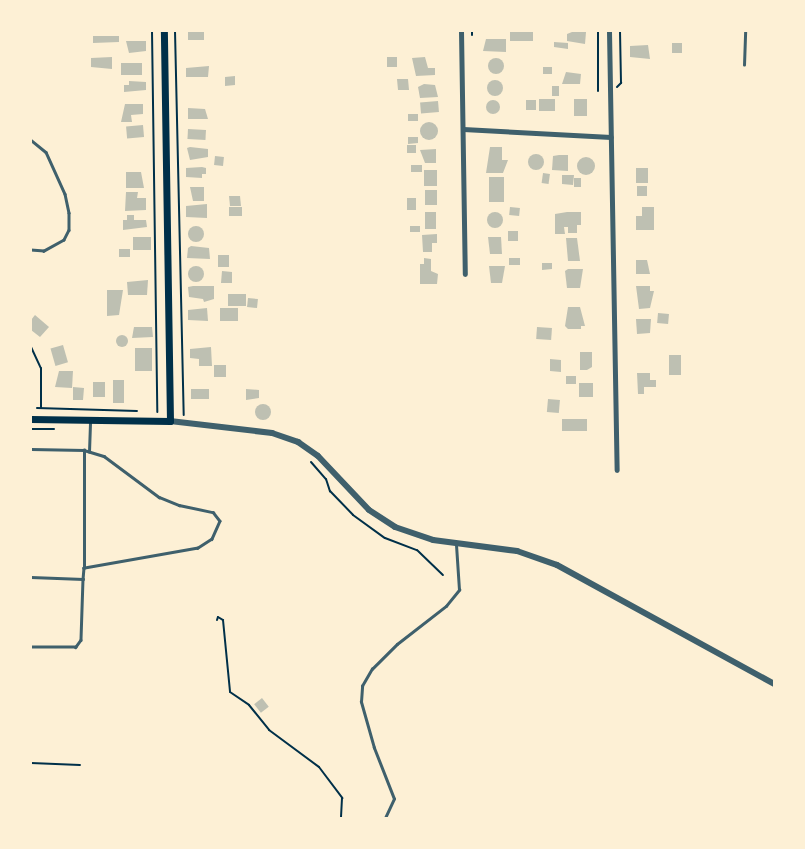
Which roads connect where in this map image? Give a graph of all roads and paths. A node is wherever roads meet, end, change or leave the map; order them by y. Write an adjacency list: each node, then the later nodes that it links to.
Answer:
1 (152, 31): 20 (path)
2 (164, 31): 29 (main road)
3 (175, 31): 23 (path)
4 (461, 31): 14 (street)
5 (472, 31): 10 (path)
6 (598, 31): 13 (path)
7 (609, 31): 15 (street)
8 (620, 31): 12 (path)
9 (745, 31): 11 (lane)
10 (472, 35)
11 (744, 65)
12 (616, 89)
13 (598, 91)
14 (463, 128): 15 (street); 18 (street)
15 (611, 137): 36 (street)
16 (31, 140): 17 (lane)
17 (31, 250)
18 (465, 274)
19 (31, 347): 24 (path)
20 (158, 408): 21 (path); 25 (path)
21 (163, 409)
22 (178, 409): 23 (path)
23 (181, 409): 26 (path)
24 (144, 412)
25 (153, 412)
26 (184, 416)
27 (31, 419): 28 (main road)
28 (90, 420): 29 (main road); 34 (lane)
29 (170, 421): 37 (street)
30 (61, 428): 31 (path)
31 (31, 429)
32 (31, 449): 33 (lane)
33 (84, 450): 34 (lane); 38 (lane)
34 (89, 452): 38 (lane)
35 (309, 460): 39 (path)
36 (616, 470)
37 (456, 543): 44 (street); 48 (lane)
38 (84, 568): 41 (lane)
39 (443, 575)
40 (31, 577): 41 (lane)
41 (83, 578): 43 (lane)
42 (217, 620): 47 (path)
43 (31, 647)
44 (774, 684)
45 (31, 763): 46 (path)
46 (80, 765)
47 (341, 818)
48 (385, 818)

